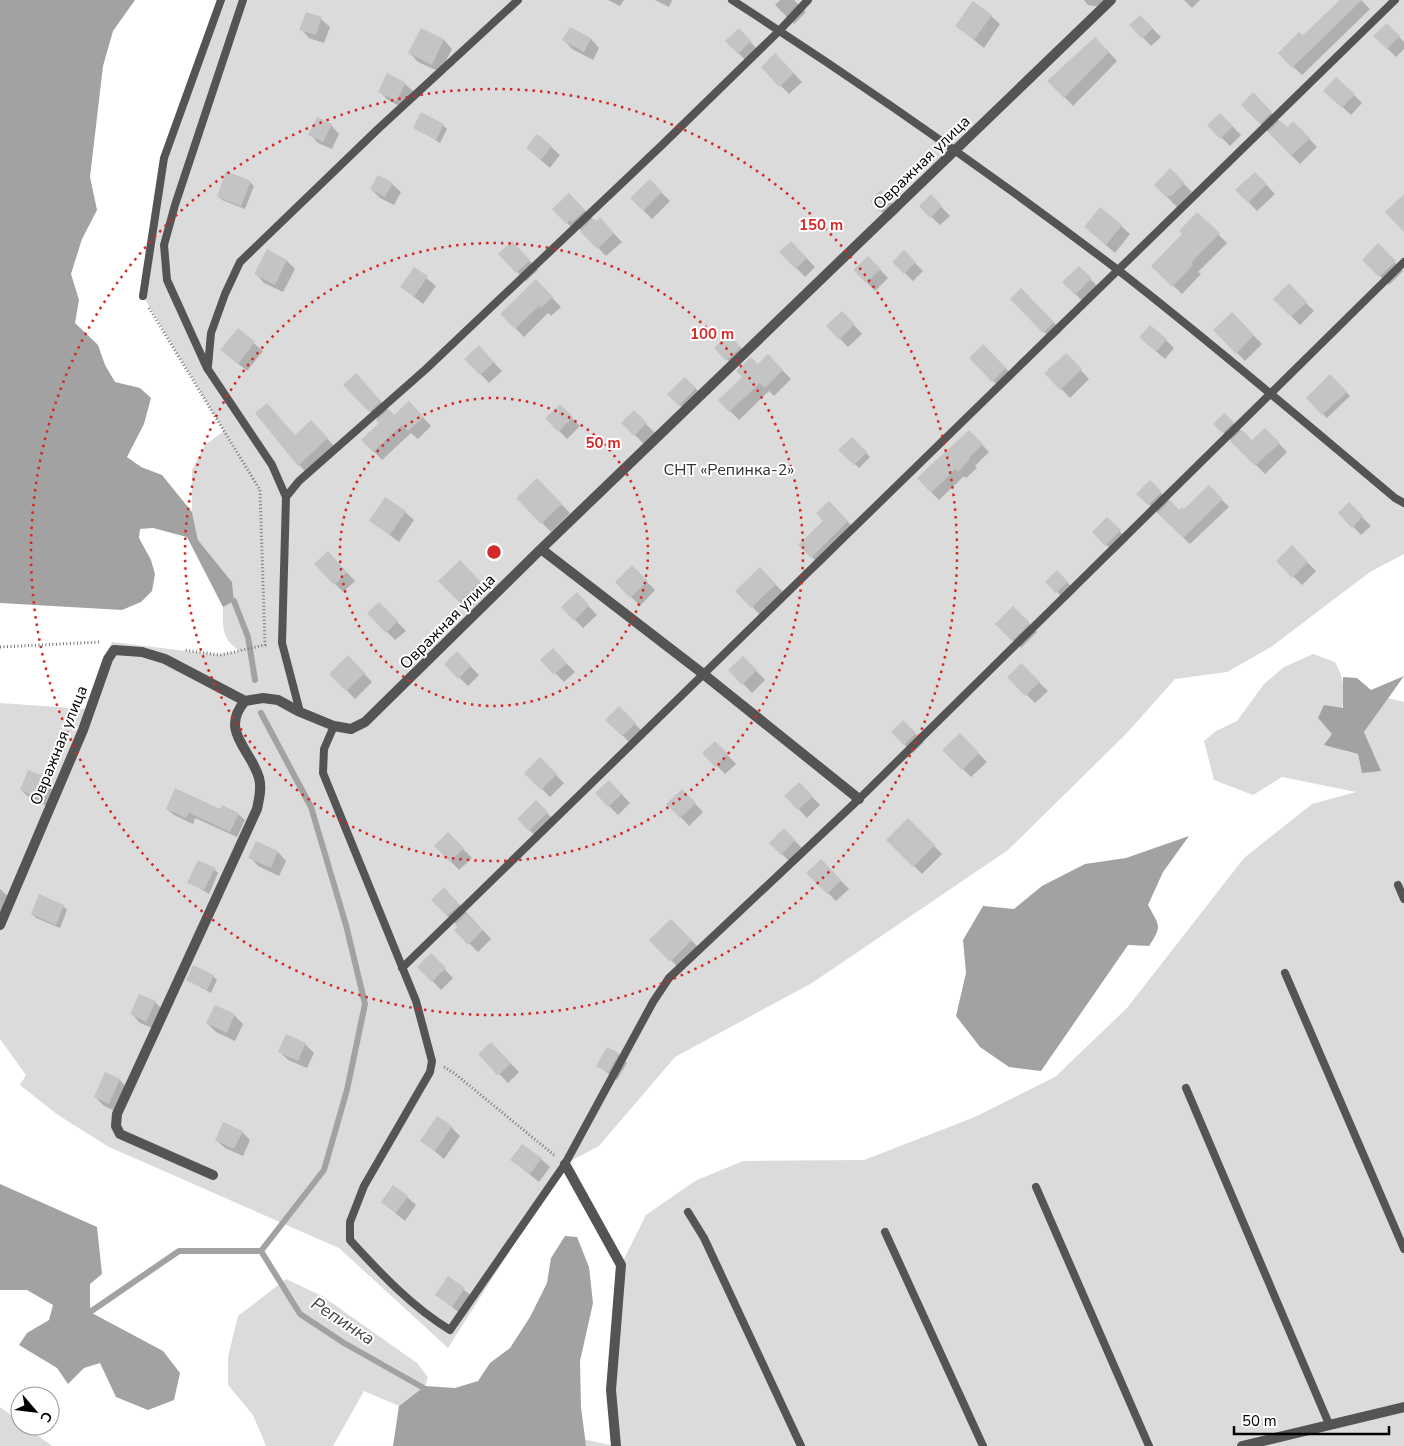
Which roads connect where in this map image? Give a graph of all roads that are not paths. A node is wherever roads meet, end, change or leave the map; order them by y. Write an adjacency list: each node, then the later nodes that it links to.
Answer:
1 (221, 0): 12 (lane)
2 (243, 0): 13 (lane)
3 (518, 0): 13 (lane)
4 (732, 0): 8 (lane)
5 (808, 0): 8 (lane)
6 (1111, 0): 9 (street, Овражная улица)
7 (1395, 0): 11 (lane)
8 (779, 30): 9 (lane); 15 (lane)
9 (955, 150): 11 (lane); 17 (street, Овражная улица)
10 (1404, 262): 14 (lane)
11 (1118, 271): 14 (lane); 18 (lane)
12 (142, 296)
13 (208, 368): 15 (lane)
14 (1269, 393): 16 (lane); 22 (lane)
15 (286, 497): 20 (lane)
16 (1404, 502)
17 (541, 549): 18 (street); 21 (street, Овражная улица)
18 (702, 673): 22 (street); 26 (lane)
19 (245, 701): 20 (street, Овражная улица); 25 (street, Овражная улица); 30 (street)
20 (300, 712): 21 (street, Овражная улица)
21 (334, 726): 26 (lane)
22 (859, 799): 29 (lane)
23 (1398, 885): 24 (lane)
24 (1404, 899)
25 (0, 925)
26 (402, 968): 29 (lane)
27 (1285, 973): 34 (lane)
28 (1186, 1088): 36 (lane)
29 (565, 1164): 37 (street)
30 (213, 1175)
31 (1036, 1187): 40 (lane)
32 (688, 1212): 38 (lane)
33 (885, 1232): 39 (lane)
34 (1404, 1249)
35 (1404, 1407): 36 (street)
36 (1329, 1424): 41 (street)
37 (616, 1446)
38 (801, 1446)
39 (983, 1446)
40 (1149, 1446)
41 (1242, 1446)

